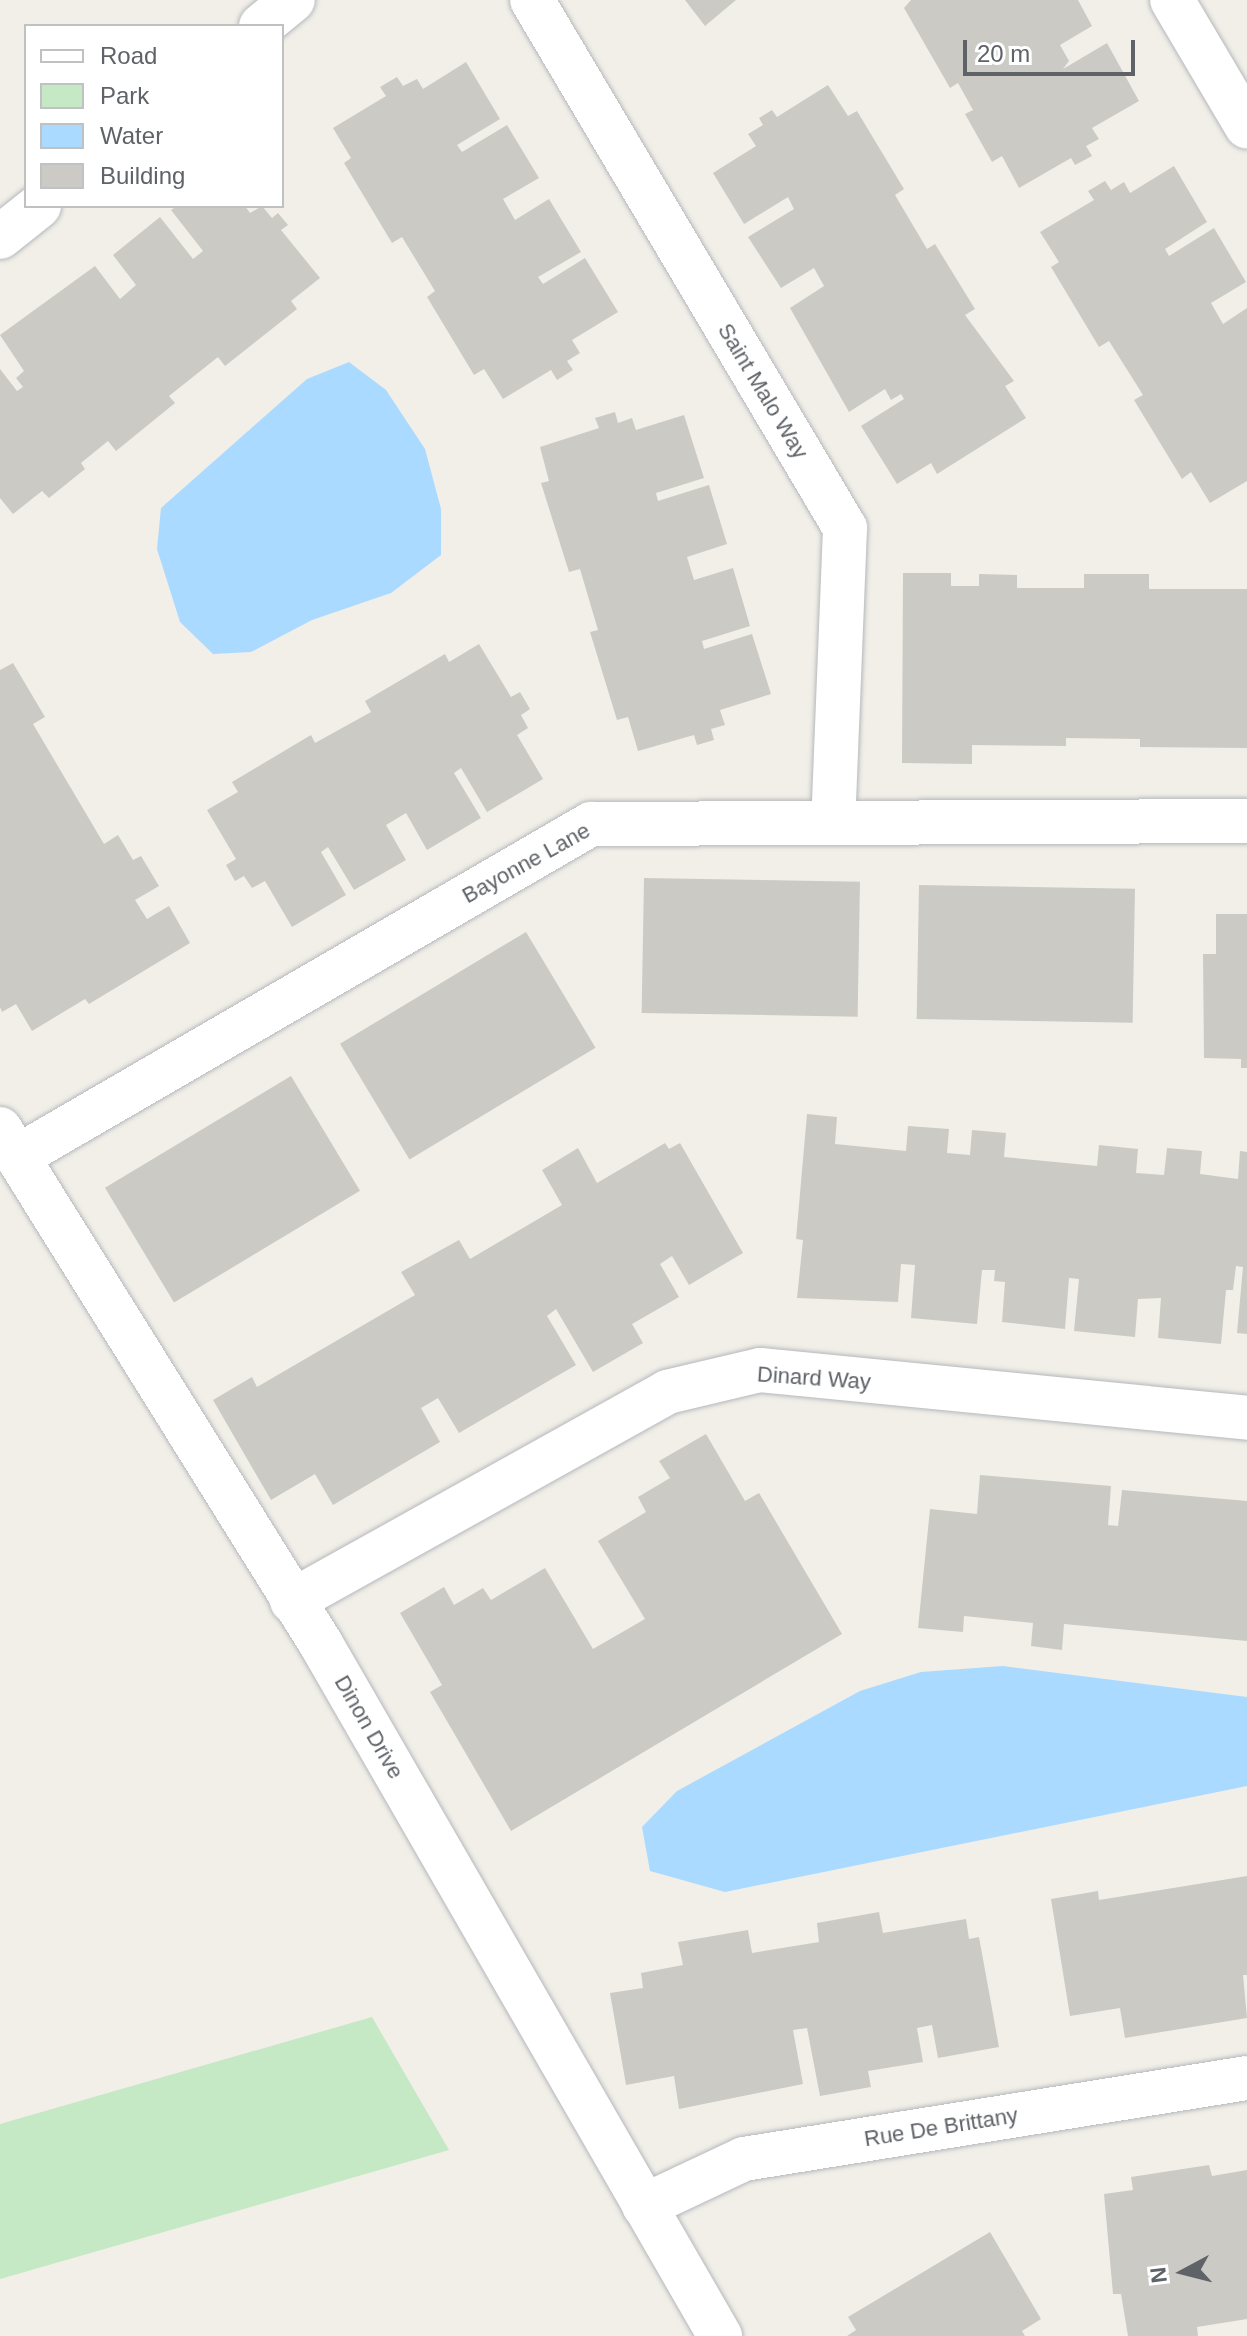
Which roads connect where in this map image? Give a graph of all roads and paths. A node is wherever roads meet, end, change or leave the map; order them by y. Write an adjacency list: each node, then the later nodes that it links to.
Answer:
1 (293, 0): 4 (street)
2 (532, 0): 9 (street, Saint Malo Way)
3 (1172, 0): 5 (street)
4 (263, 24)
5 (1247, 127)
6 (36, 208): 7 (street)
7 (0, 237)
8 (1247, 821): 9 (street, Bayonne Lane)
9 (833, 823): 10 (street, Bayonne Lane)
10 (9, 1143): 12 (street, Dinon Drive)
11 (1247, 1418): 12 (street, Dinard Way)
12 (292, 1601): 14 (street, Dinon Drive)
13 (1247, 2078): 14 (street, Rue De Brittany)
14 (644, 2206): 15 (street, Dinon Drive)
15 (720, 2336)

